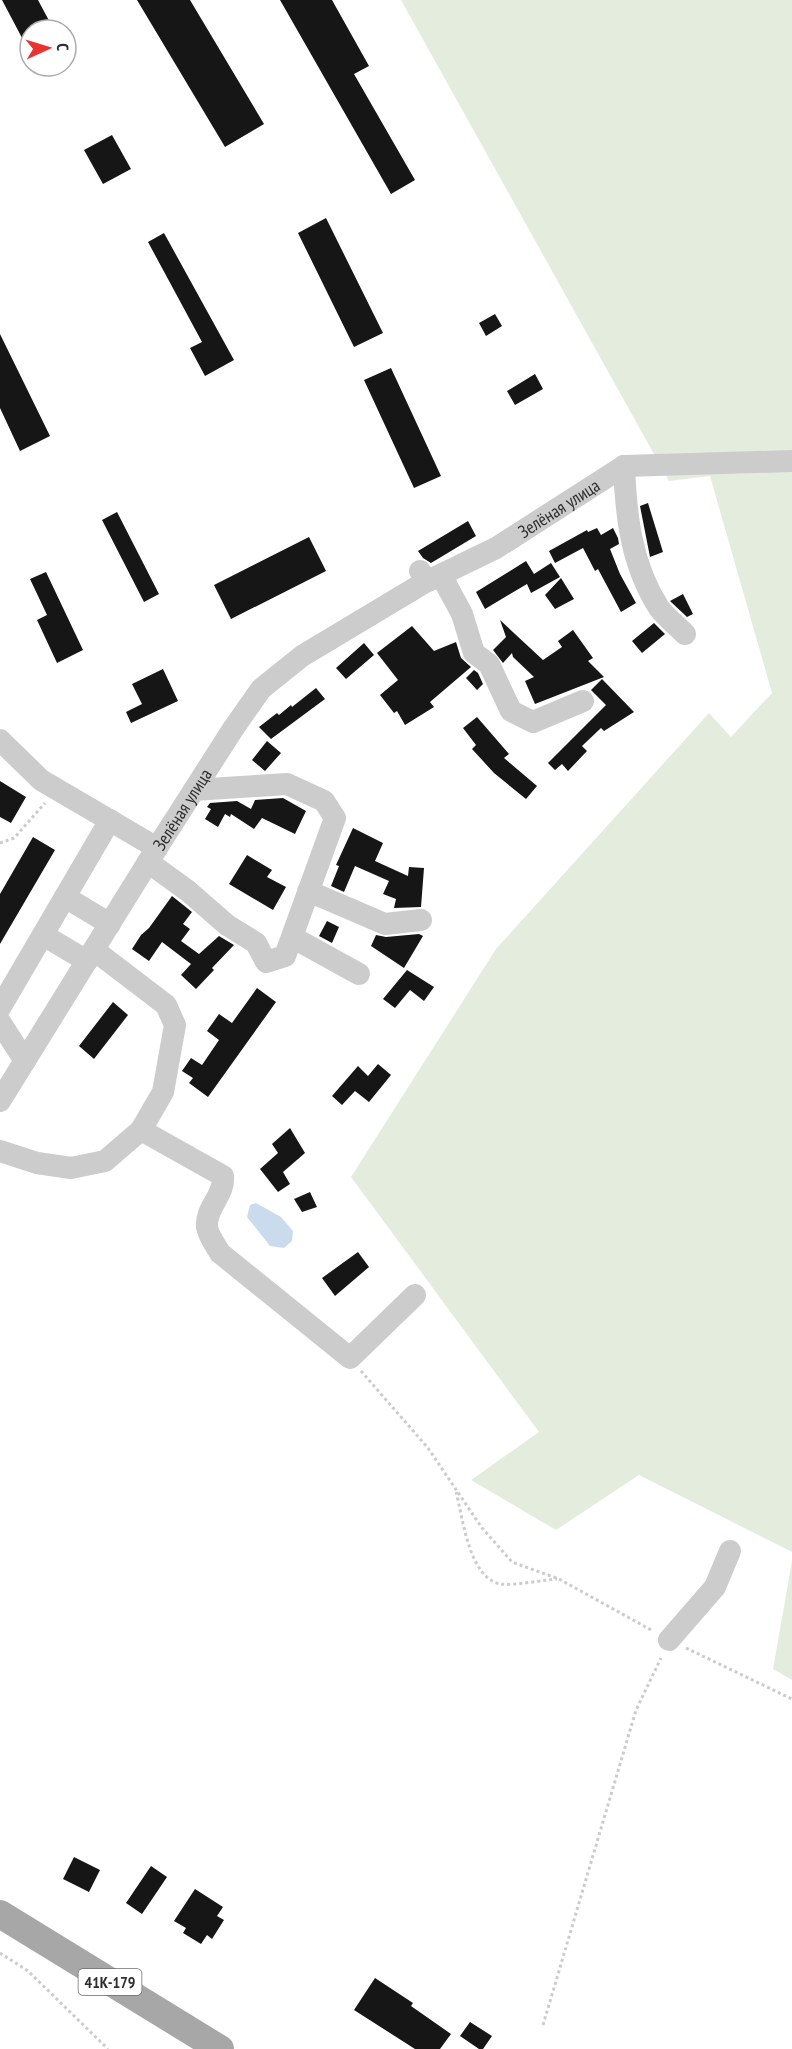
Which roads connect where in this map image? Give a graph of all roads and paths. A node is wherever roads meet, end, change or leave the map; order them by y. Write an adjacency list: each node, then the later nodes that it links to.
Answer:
1 (792, 461): 2 (street)
2 (624, 466): 3 (street, Зелёная улица); 4 (street)
3 (429, 576): 5 (street); 8 (street, Зелёная улица)
4 (685, 634)
5 (583, 701)
6 (0, 740): 7 (street)
7 (58, 790): 9 (street); 10 (path)
8 (194, 790): 11 (street, Зелёная улица); 12 (street)
9 (110, 820): 11 (street); 13 (street)
10 (0, 843)
11 (153, 855): 15 (street, Зелёная улица); 17 (street)
12 (308, 891): 14 (street); 17 (street)
13 (65, 897): 15 (street); 16 (street)
14 (422, 920)
15 (110, 924): 18 (street, Зелёная улица)
16 (43, 935): 18 (street); 20 (street)
17 (292, 937): 19 (street)
18 (90, 956): 22 (street, Зелёная улица); 24 (street)
19 (359, 974)
20 (0, 1008)
21 (0, 1022): 22 (street)
22 (25, 1061): 23 (street, Зелёная улица)
23 (0, 1101)
24 (141, 1130): 25 (street); 27 (street)
25 (0, 1152)
26 (415, 1295): 27 (street)
27 (350, 1358): 28 (path)
28 (455, 1488): 30 (path); 30 (path)
29 (730, 1551): 31 (street)
30 (559, 1579): 31 (path)
31 (669, 1640): 32 (path); 35 (path)
32 (792, 1699)
33 (0, 1914): 37 (main road, 41К-179)
34 (0, 1953): 36 (path)
35 (543, 2025)
36 (108, 2049)
37 (220, 2049)

